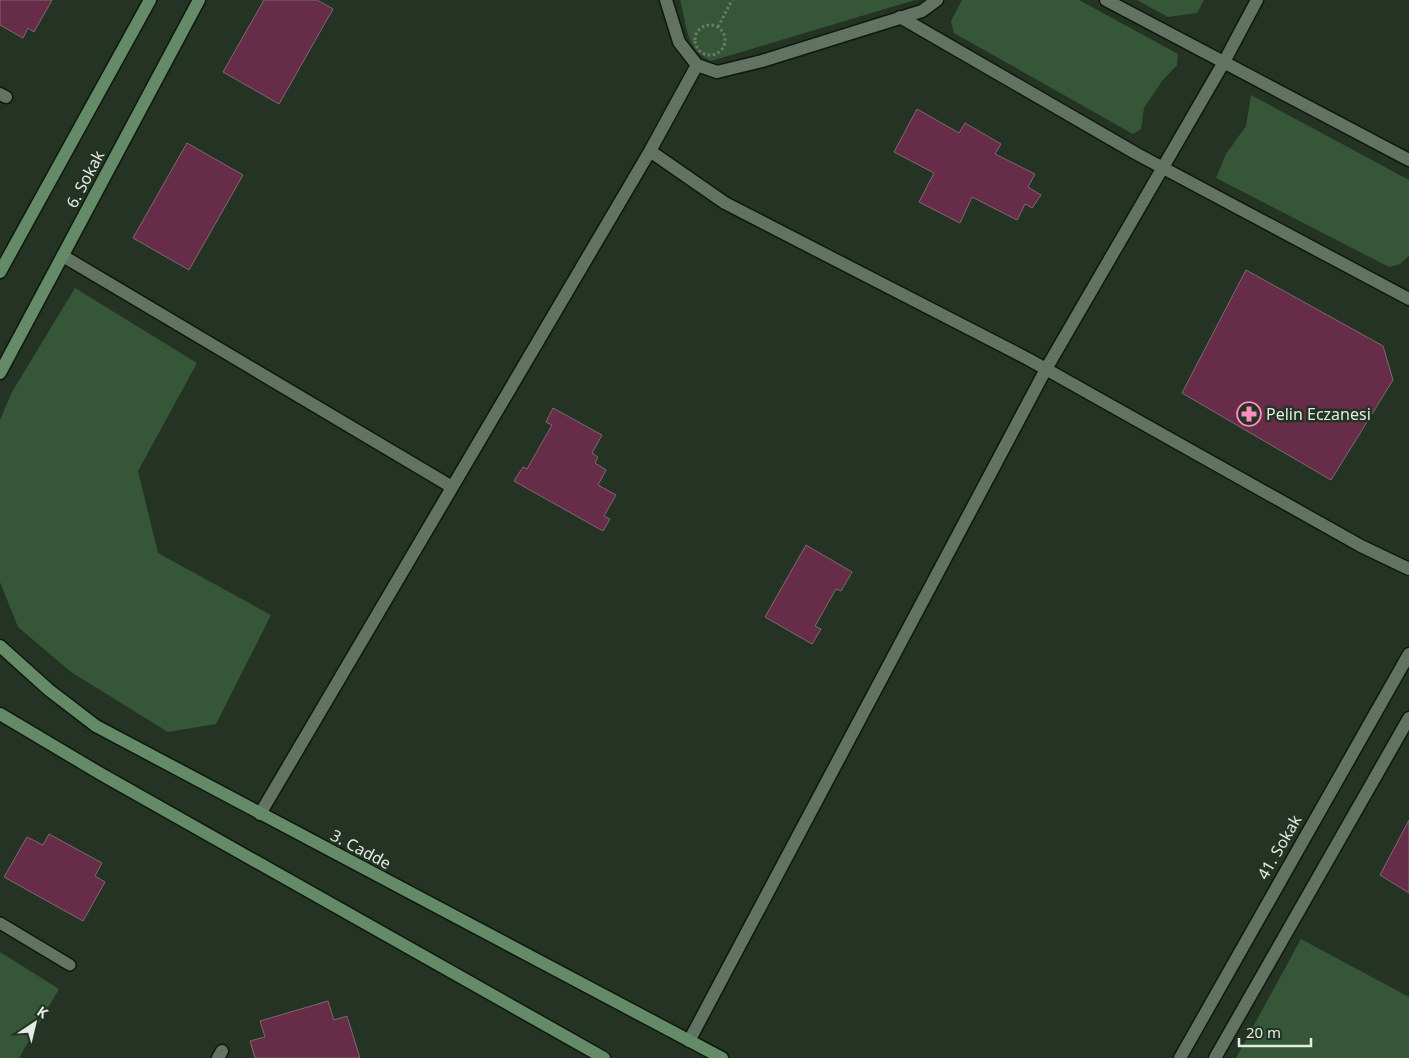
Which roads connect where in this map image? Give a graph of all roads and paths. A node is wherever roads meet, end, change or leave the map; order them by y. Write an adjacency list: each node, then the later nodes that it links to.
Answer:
1 (150, 0): 16 (main road, 6. Sokak)
2 (199, 0): 15 (main road, 6. Sokak)
3 (666, 0): 11 (street)
4 (732, 0): 9 (path)
5 (937, 0): 8 (street)
6 (1106, 0): 10 (street)
7 (1257, 0): 10 (street)
8 (900, 18): 11 (street); 14 (street)
9 (718, 27): 9 (path)
10 (1224, 62): 13 (street); 14 (street)
11 (697, 65): 12 (street)
12 (650, 151): 18 (street); 20 (street)
13 (1409, 160)
14 (1163, 168): 17 (street); 18 (street)
15 (63, 256): 19 (main road, 6. Sokak); 20 (street)
16 (0, 272)
17 (1409, 299)
18 (1046, 369): 21 (street); 29 (street)
19 (0, 373)
20 (452, 487): 26 (street)
21 (1409, 569)
22 (0, 646): 26 (main road, 3. Cadde)
23 (1409, 654): 32 (street, 41. Sokak)
24 (0, 714): 30 (main road)
25 (1409, 718): 33 (street)
26 (260, 814): 29 (main road, 3. Cadde)
27 (0, 924): 28 (lane)
28 (70, 965)
29 (689, 1041): 31 (main road, 3. Cadde)
30 (604, 1058)
31 (722, 1058)
32 (1180, 1058)
33 (1215, 1058)

